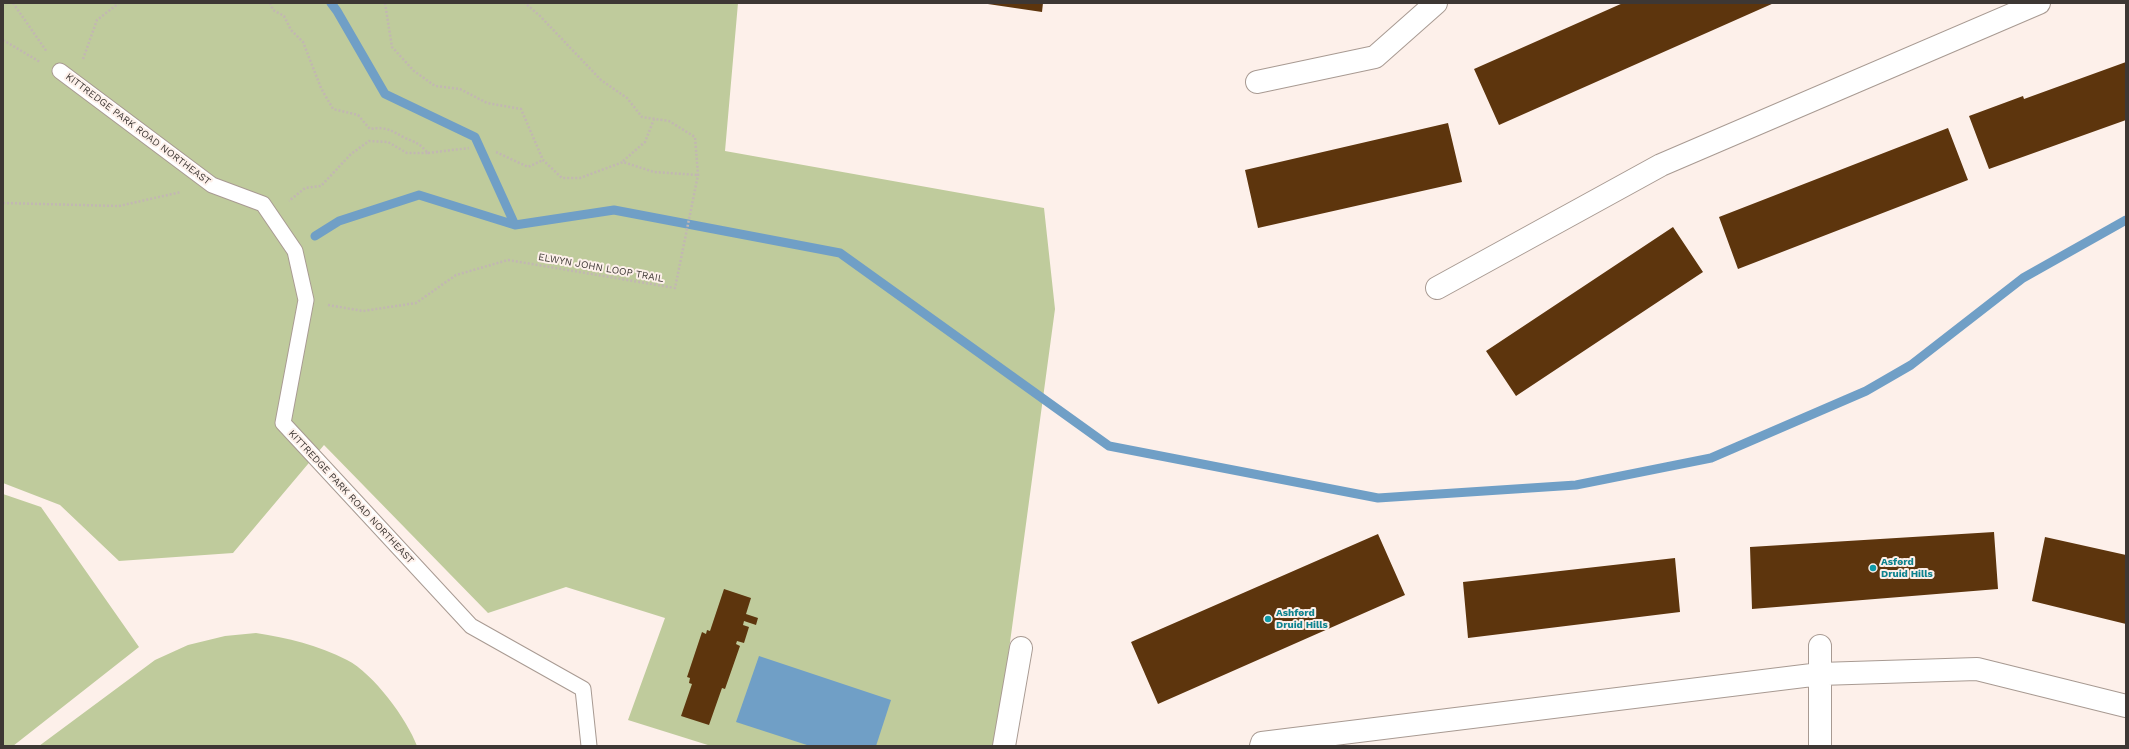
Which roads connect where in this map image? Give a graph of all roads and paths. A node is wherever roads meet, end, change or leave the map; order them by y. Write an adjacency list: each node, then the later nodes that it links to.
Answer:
1 (13, 3): 9 (path)
2 (119, 3): 11 (path)
3 (270, 3): 15 (path)
4 (385, 3): 16 (path)
5 (525, 3): 12 (path, ELWYN JOHN LOOP TRAIL)
6 (1436, 3): 10 (street)
7 (2039, 3): 22 (street)
8 (3, 40): 9 (path)
9 (60, 71): 11 (lane, KITTREDGE PARK ROAD NORTHEAST)
10 (1257, 82)
11 (75, 83): 19 (lane, KITTREDGE PARK ROAD NORTHEAST)
12 (654, 119): 17 (path); 18 (path, ELWYN JOHN LOOP TRAIL)
13 (470, 148): 15 (path)
14 (496, 152): 16 (path)
15 (428, 153): 21 (path)
16 (543, 160): 17 (path)
17 (623, 162): 18 (path)
18 (698, 175): 23 (path, ELWYN JOHN LOOP TRAIL)
19 (212, 185): 20 (path); 21 (lane, KITTREDGE PARK ROAD NORTHEAST)
20 (3, 203)
21 (263, 204): 23 (lane, KITTREDGE PARK ROAD NORTHEAST)
22 (1437, 288)
23 (306, 300): 28 (lane, KITTREDGE PARK ROAD NORTHEAST)
24 (1820, 646): 26 (street)
25 (1022, 648): 29 (street)
26 (1820, 674): 27 (street); 30 (street); 31 (street)
27 (2126, 706)
28 (589, 746)
29 (1004, 746)
30 (1261, 746)
31 (1820, 746)

